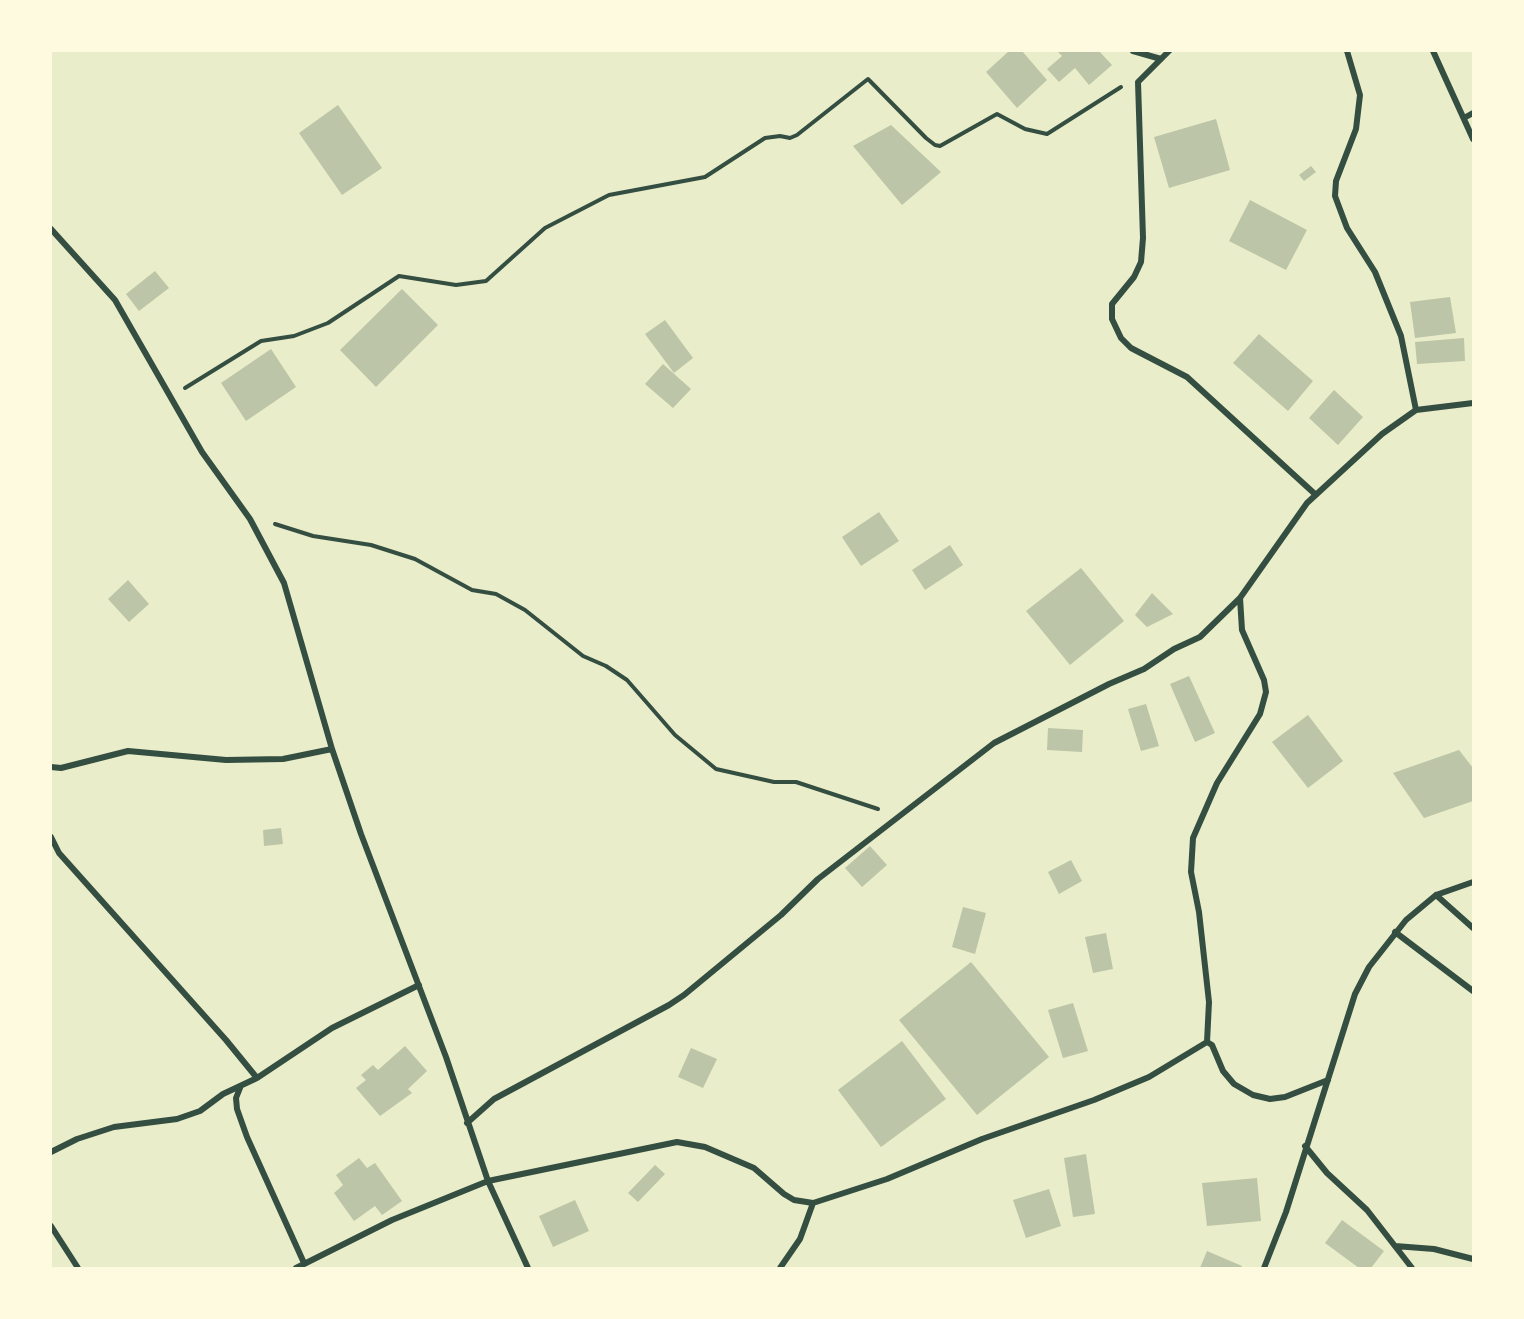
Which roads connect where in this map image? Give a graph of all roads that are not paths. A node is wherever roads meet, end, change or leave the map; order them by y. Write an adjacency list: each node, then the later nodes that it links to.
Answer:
1 (1133, 51): 5 (street)
2 (1169, 51): 5 (street)
3 (1347, 51): 11 (street)
4 (1433, 51): 7 (street)
5 (1161, 59): 12 (street)
6 (1473, 113): 7 (street)
7 (1464, 118): 8 (street)
8 (1473, 139)
9 (51, 229): 14 (street)
10 (1473, 403): 11 (street)
11 (1416, 410): 12 (street)
12 (1316, 495): 13 (street)
13 (1240, 598): 23 (street); 27 (street)
14 (332, 749): 15 (street); 21 (street)
15 (51, 767)
16 (51, 837): 24 (street)
17 (1473, 882): 18 (street)
18 (1436, 895): 19 (street); 20 (street)
19 (1473, 928)
20 (1395, 932): 22 (street); 25 (street)
21 (419, 985): 24 (street); 27 (street)
22 (1473, 990)
23 (1207, 1042): 25 (street); 31 (street)
24 (257, 1078): 26 (street)
25 (1328, 1080): 28 (street)
26 (240, 1088): 29 (street); 35 (street)
27 (467, 1123): 30 (street)
28 (1305, 1146): 33 (street); 40 (street)
29 (51, 1152)
30 (488, 1181): 31 (street); 35 (street); 38 (street)
31 (813, 1203): 39 (street)
32 (51, 1226): 36 (street)
33 (1395, 1246): 34 (street); 41 (street)
34 (1473, 1259)
35 (304, 1263): 37 (street)
36 (78, 1268)
37 (296, 1268)
38 (528, 1268)
39 (780, 1268)
40 (1264, 1268)
41 (1412, 1268)

